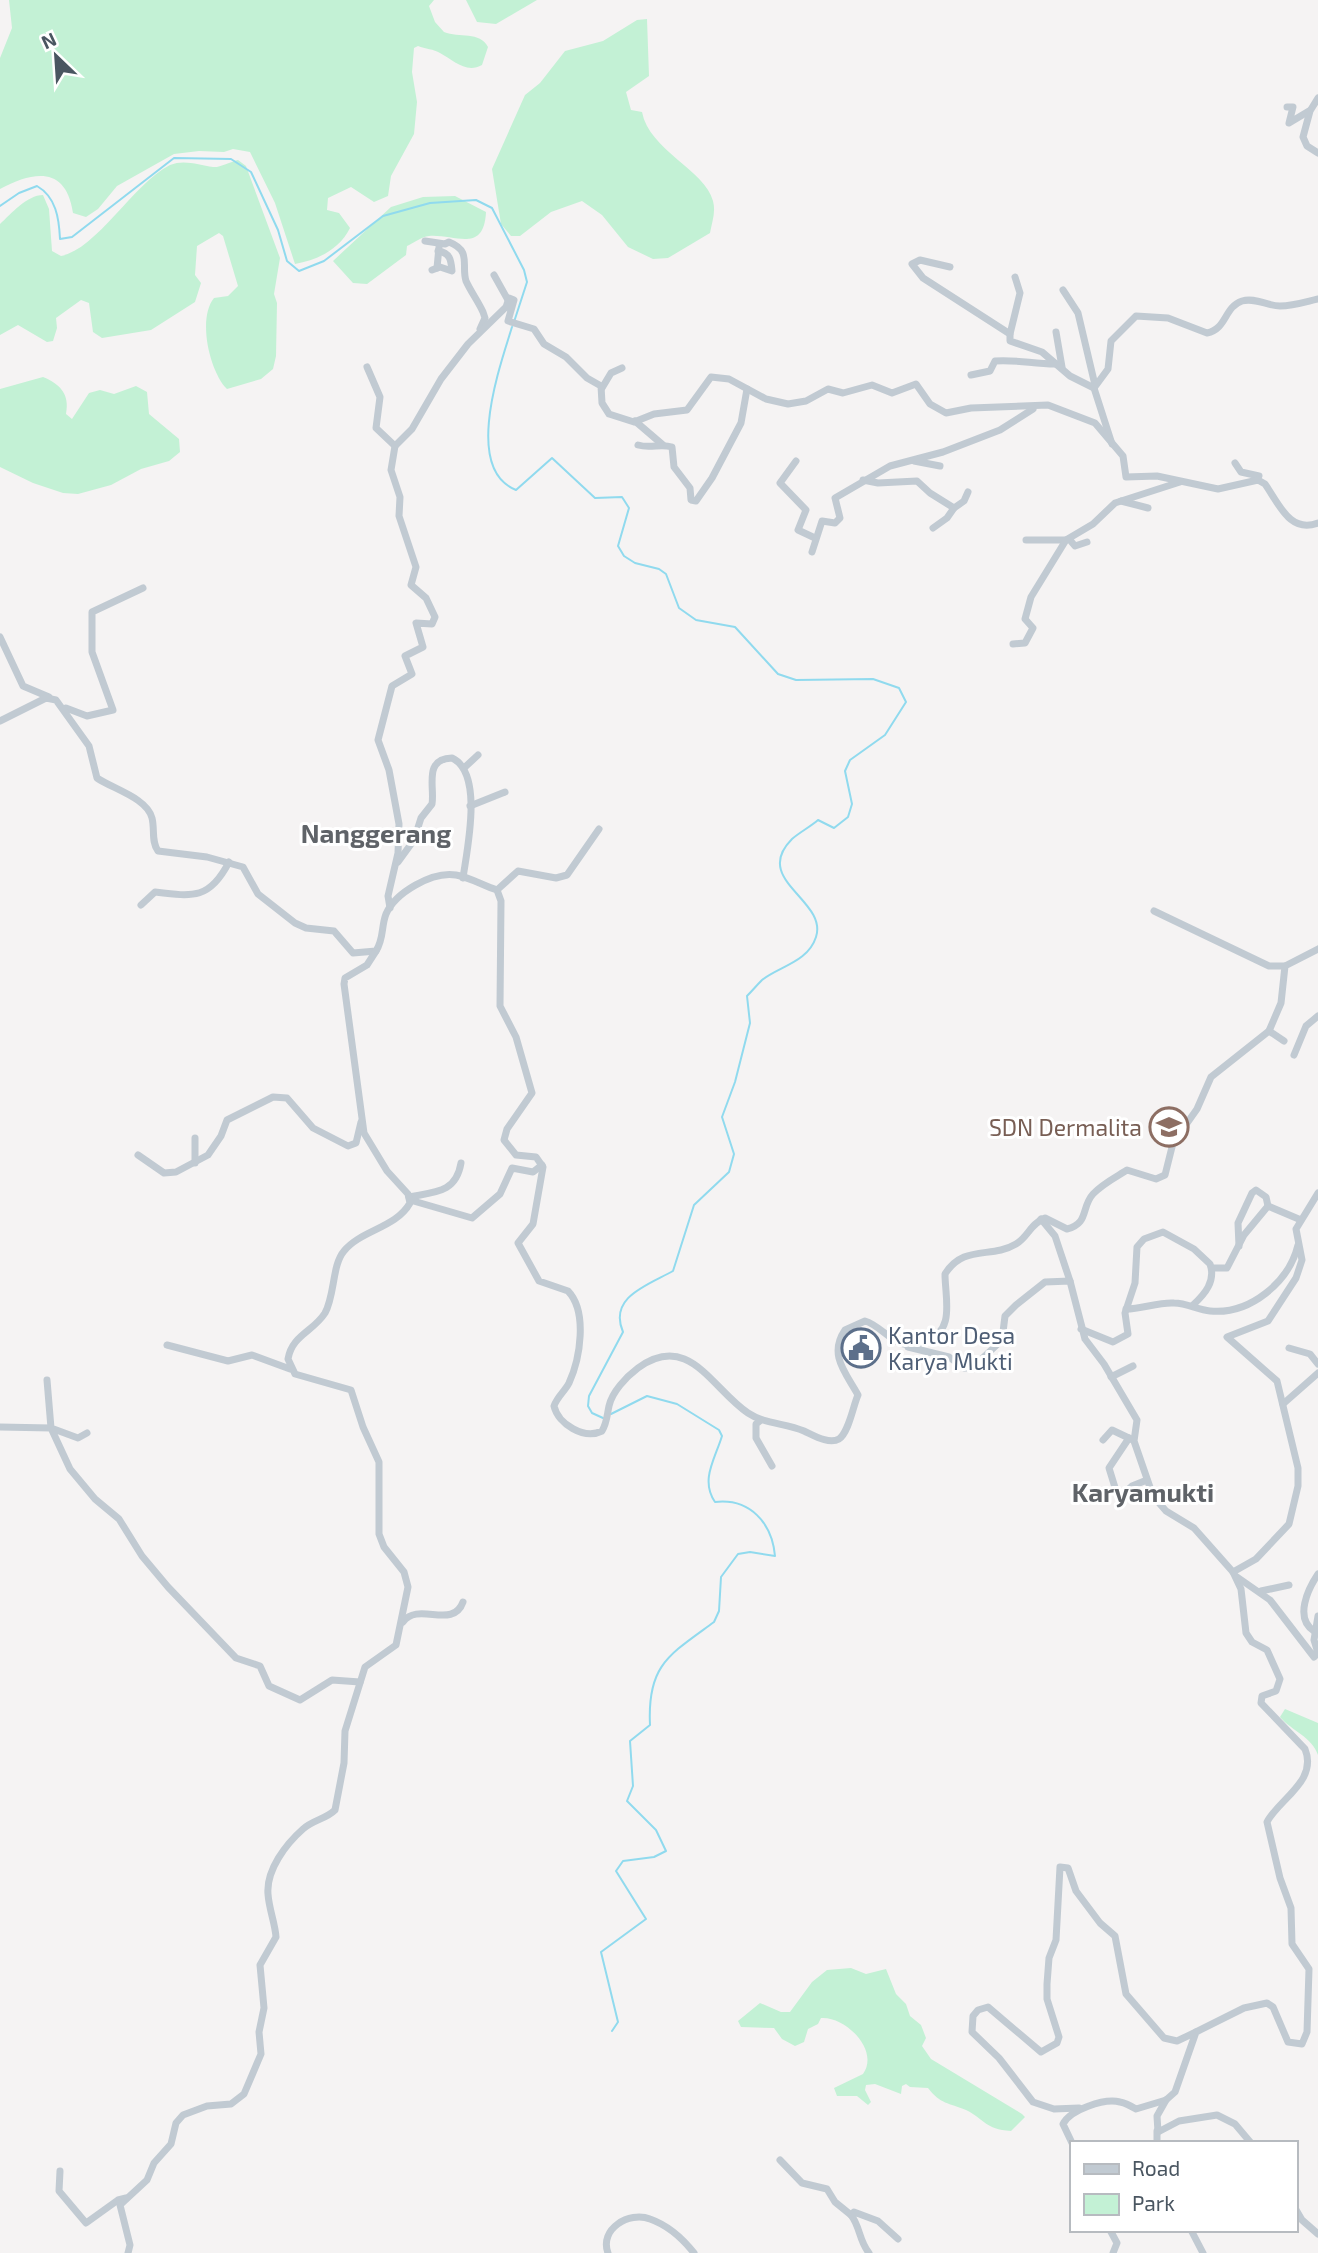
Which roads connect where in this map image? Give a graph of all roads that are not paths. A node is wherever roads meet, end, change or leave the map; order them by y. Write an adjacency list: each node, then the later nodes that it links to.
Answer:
1 (1318, 98): 3 (street)
2 (1287, 107): 3 (street)
3 (1310, 111): 4 (street)
4 (1318, 153)
5 (425, 241): 6 (street)
6 (439, 247): 7 (street); 7 (street); 9 (street)
7 (452, 267): 9 (street)
8 (950, 267): 17 (street)
9 (465, 274): 16 (street)
10 (494, 275): 14 (street)
11 (1015, 277): 17 (street)
12 (1063, 290): 22 (street)
13 (1318, 299): 22 (street)
14 (508, 300): 16 (street); 23 (street)
15 (1056, 332): 20 (street)
16 (479, 333): 29 (street)
17 (1010, 334): 20 (street)
18 (367, 366): 29 (street)
19 (622, 368): 23 (street)
20 (1062, 368): 21 (street); 22 (street)
21 (971, 375)
22 (1094, 387): 30 (street)
23 (602, 388): 26 (street)
24 (747, 389): 25 (street); 26 (street); 28 (street)
25 (1044, 404): 30 (street); 31 (street)
26 (635, 421): 28 (street)
27 (638, 445): 28 (street)
28 (663, 445)
29 (395, 446): 61 (street)
30 (1114, 448): 36 (street)
31 (910, 460): 34 (street); 35 (street)
32 (796, 461): 44 (street)
33 (1235, 463): 37 (street)
34 (940, 466)
35 (862, 480): 40 (street); 44 (street)
36 (1184, 481): 37 (street); 39 (street)
37 (1265, 484): 42 (street)
38 (968, 492): 40 (street)
39 (1120, 501): 41 (street); 46 (street)
40 (954, 508): 43 (street)
41 (1148, 508)
42 (1318, 523)
43 (933, 528)
44 (815, 538): 48 (street)
45 (1026, 540): 46 (street)
46 (1067, 540): 47 (street); 51 (street)
47 (1087, 542)
48 (812, 552)
49 (143, 588): 53 (street)
50 (0, 637): 52 (street)
51 (1013, 644)
52 (51, 698): 53 (street); 54 (street)
53 (62, 706): 60 (street)
54 (0, 721)
55 (478, 755): 56 (street)
56 (464, 768): 58 (street); 61 (street)
57 (505, 792): 58 (street)
58 (470, 806): 62 (street)
59 (599, 829): 63 (street)
60 (229, 862): 64 (street); 68 (street)
61 (396, 865): 65 (street)
62 (463, 878): 63 (street); 65 (street)
63 (497, 890): 79 (street)
64 (141, 905)
65 (390, 908): 68 (street)
66 (1154, 911): 69 (street)
67 (1318, 949): 69 (street)
68 (376, 951): 74 (street)
69 (1285, 966): 71 (street)
70 (1318, 1016): 73 (street)
71 (1269, 1031): 72 (street); 83 (street)
72 (1284, 1041)
73 (1294, 1055)
74 (362, 1114): 77 (street); 81 (street)
75 (195, 1138): 77 (street)
76 (138, 1155): 77 (street)
77 (195, 1163)
78 (461, 1163): 81 (street)
79 (542, 1165): 81 (street); 102 (street)
80 (1318, 1193): 84 (street)
81 (410, 1199): 97 (street)
82 (1268, 1206): 84 (street); 86 (street); 86 (street)
83 (1041, 1219): 88 (street); 93 (street)
84 (1301, 1220): 85 (street)
85 (1298, 1244): 89 (street); 101 (street)
86 (1239, 1246): 87 (street)
87 (1212, 1268): 89 (street); 90 (street)
88 (1070, 1281): 91 (street); 93 (street)
89 (1193, 1305): 90 (street)
90 (1126, 1309): 91 (street)
91 (1081, 1329): 99 (street)
92 (167, 1345): 97 (street)
93 (904, 1345): 102 (street)
94 (1289, 1348): 95 (street)
95 (1318, 1364)
96 (1133, 1366): 99 (street)
97 (290, 1369): 116 (street)
98 (1318, 1373): 101 (street)
99 (1111, 1377): 107 (street)
100 (47, 1380): 104 (street)
101 (1283, 1404): 110 (street)
102 (761, 1420): 108 (street)
103 (0, 1427): 104 (street)
104 (51, 1428): 105 (street); 118 (street)
105 (87, 1433)
106 (1103, 1440): 107 (street)
107 (1131, 1440): 109 (street); 109 (street)
108 (772, 1466)
109 (1147, 1480): 110 (street)
110 (1234, 1574): 113 (street); 119 (street)
111 (1318, 1574): 117 (street)
112 (1289, 1585): 113 (street)
113 (1261, 1591): 117 (street)
114 (463, 1602): 116 (street)
115 (1318, 1616): 117 (street)
116 (401, 1626): 118 (street)
117 (1314, 1631)
118 (360, 1682): 128 (street)
119 (1196, 2032): 120 (street); 121 (street)
120 (1166, 2100): 121 (street); 122 (street)
121 (1090, 2107): 123 (street)
122 (1157, 2131): 124 (street); 125 (street)
123 (1071, 2141)
124 (1157, 2141)
125 (1249, 2141)
126 (780, 2160): 130 (street)
127 (60, 2171): 128 (street)
128 (126, 2199): 135 (street)
129 (1297, 2211): 133 (street)
130 (851, 2215): 134 (street); 138 (street)
131 (1111, 2232): 139 (street)
132 (1192, 2232): 140 (street)
133 (1318, 2234)
134 (898, 2239)
135 (128, 2253)
136 (608, 2253): 137 (street)
137 (694, 2253)
138 (869, 2253)
139 (1113, 2253)
140 (1203, 2253)

